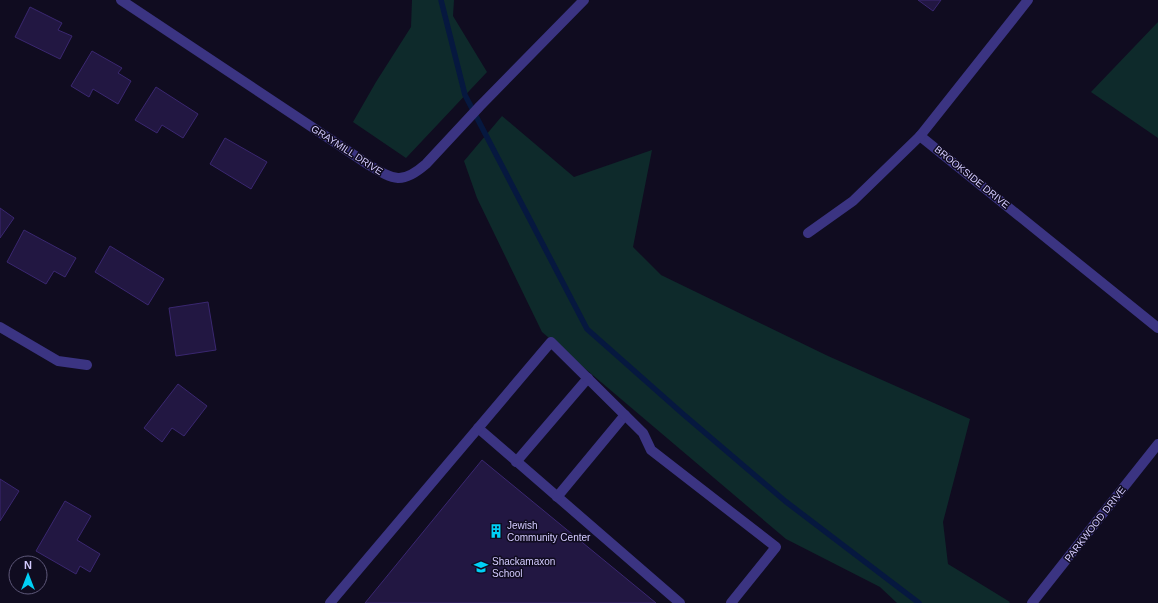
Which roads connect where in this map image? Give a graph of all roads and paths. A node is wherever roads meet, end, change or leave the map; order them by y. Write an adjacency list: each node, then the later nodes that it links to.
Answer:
1 (121, 0): 2 (street, GRAYMILL DRIVE)
2 (584, 0)
3 (1028, 0): 4 (street)
4 (920, 136): 5 (street); 7 (street, BROOKSIDE DRIVE)
5 (808, 233)
6 (0, 327): 8 (street)
7 (1158, 328)
8 (87, 365)
9 (588, 378): 10 (street); 11 (street); 13 (street)
10 (625, 415): 14 (street); 17 (street)
11 (478, 428): 13 (street); 15 (street)
12 (1158, 444): 18 (street, PARKWOOD DRIVE)
13 (516, 462): 14 (street)
14 (557, 497): 16 (street)
15 (330, 603)
16 (680, 603)
17 (731, 603)
18 (1032, 603)

